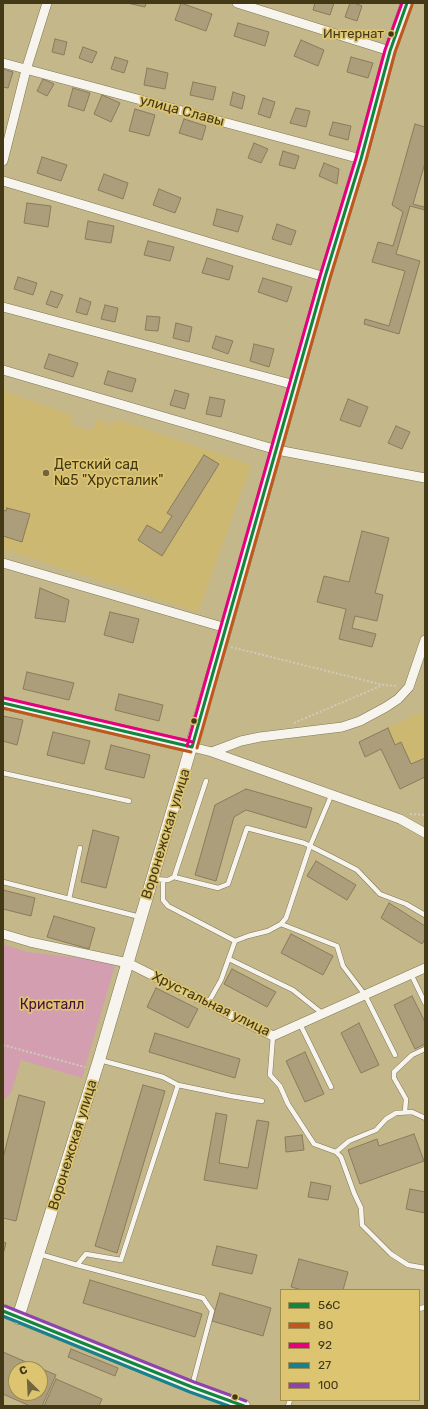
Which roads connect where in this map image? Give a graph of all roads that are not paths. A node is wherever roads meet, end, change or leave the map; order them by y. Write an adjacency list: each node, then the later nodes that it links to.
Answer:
1 (47, 3): 6 (street)
2 (237, 3): 4 (street)
3 (407, 3): 4 (street, Воронежская улица)
4 (390, 51): 7 (street, Воронежская улица)
5 (3, 63): 6 (street, улица Славы)
6 (26, 70): 7 (street, улица Славы); 8 (street)
7 (361, 160): 10 (street, Воронежская улица)
8 (3, 161)
9 (3, 181): 10 (street)
10 (325, 276): 13 (street, Воронежская улица)
11 (3, 307): 13 (street)
12 (3, 370): 14 (street)
13 (295, 385): 14 (street, Воронежская улица)
14 (277, 450): 15 (street); 17 (street, Воронежская улица)
15 (425, 478)
16 (3, 563): 17 (street)
17 (226, 628): 20 (street, Воронежская улица)
18 (425, 640): 21 (street)
19 (3, 703): 20 (street)
20 (192, 747): 21 (street); 30 (street, Воронежская улица)
21 (212, 752): 24 (street)
22 (3, 773): 25 (lane)
23 (206, 781): 29 (lane)
24 (331, 796): 26 (street); 27 (lane)
25 (129, 801)
26 (425, 833)
27 (310, 846): 29 (lane); 33 (lane); 35 (lane)
28 (80, 848): 32 (lane)
29 (174, 877): 30 (lane)
30 (158, 879): 34 (street, Воронежская улица); 37 (lane)
31 (3, 882): 32 (lane)
32 (69, 899): 34 (lane)
33 (425, 915)
34 (141, 917): 39 (street, Воронежская улица)
35 (281, 924): 37 (lane); 42 (lane)
36 (3, 934): 39 (street, Хрустальная улица)
37 (235, 941): 38 (lane)
38 (229, 959): 43 (lane); 45 (lane)
39 (128, 963): 43 (street, Хрустальная улица); 50 (street, Воронежская улица)
40 (425, 968): 41 (street, Хрустальная улица)
41 (412, 974): 42 (street, Хрустальная улица); 44 (lane)
42 (365, 995): 45 (street, Хрустальная улица); 49 (lane)
43 (208, 1003): 47 (street, Хрустальная улица)
44 (425, 1003)
45 (323, 1014): 46 (street, Хрустальная улица)
46 (300, 1024): 47 (street, Хрустальная улица); 52 (lane)
47 (273, 1036): 56 (lane)
48 (425, 1049): 54 (lane)
49 (395, 1055)
50 (98, 1065): 51 (lane); 57 (street, Воронежская улица)
51 (178, 1085): 53 (lane); 58 (lane)
52 (331, 1087)
53 (262, 1101)
54 (404, 1112): 55 (lane); 56 (lane)
55 (425, 1118)
56 (336, 1152): 59 (lane)
57 (39, 1254): 58 (lane); 61 (street, Воронежская улица)
58 (77, 1265): 62 (lane)
59 (425, 1268)
60 (3, 1311): 61 (street)
61 (18, 1318): 62 (street)
62 (192, 1387): 63 (street)
63 (244, 1406)

